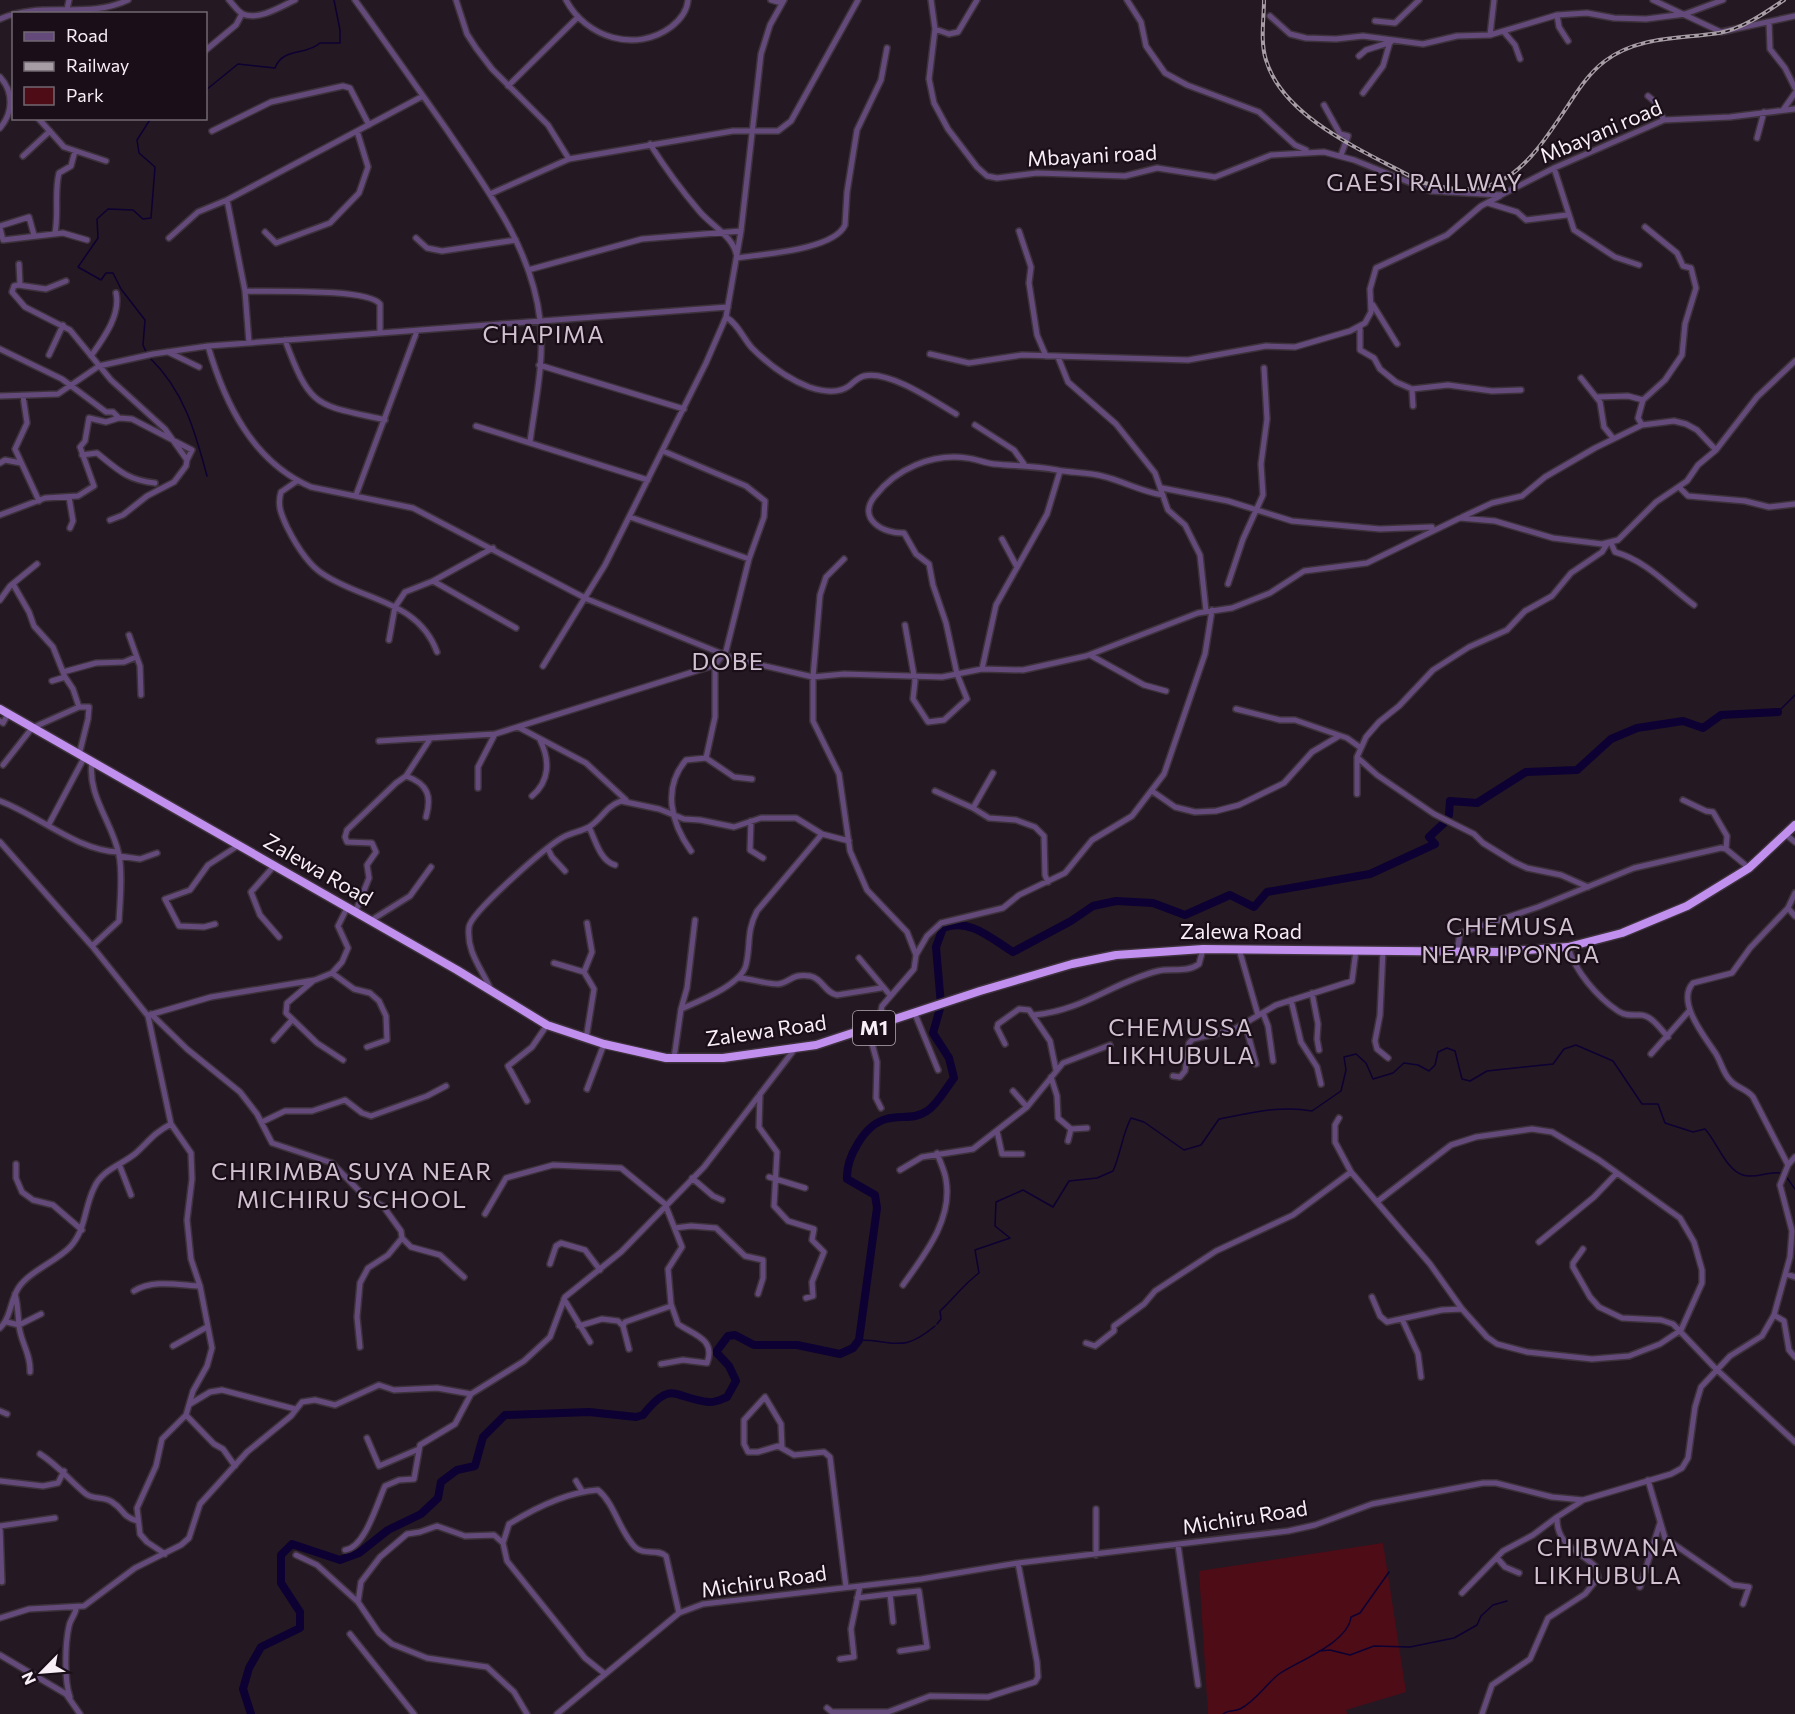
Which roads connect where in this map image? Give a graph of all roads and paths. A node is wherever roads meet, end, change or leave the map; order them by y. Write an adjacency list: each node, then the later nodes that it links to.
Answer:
1 (69, 0): 19 (street)
2 (128, 0): 20 (street)
3 (229, 0): 23 (street)
4 (295, 0): 23 (street)
5 (355, 0): 46 (street)
6 (456, 0): 41 (street)
7 (566, 0): 28 (street)
8 (688, 0): 28 (street)
9 (771, 0): 18 (street)
10 (858, 0): 59 (street)
11 (931, 0): 31 (street, Mbayani road)
12 (977, 0): 31 (street)
13 (1127, 0): 63 (street)
14 (1419, 0): 29 (street)
15 (1494, 0): 33 (street)
16 (1653, 0): 24 (street)
17 (1724, 0): 24 (street)
18 (783, 1): 59 (street)
19 (66, 6): 20 (street); 21 (street); 22 (street)
20 (109, 10)
21 (15, 12)
22 (66, 12)
23 (242, 14): 37 (street)
24 (1685, 14): 25 (street); 30 (street)
25 (1557, 15): 32 (street); 34 (street)
26 (1270, 16): 35 (street)
27 (1795, 16): 30 (street)
28 (578, 17): 41 (street)
29 (1375, 21)
30 (1769, 22): 42 (street)
31 (935, 29): 63 (street, Mbayani road)
32 (1504, 32): 33 (street); 39 (street)
33 (1490, 36): 35 (street)
34 (1568, 41)
35 (1391, 42): 38 (street); 44 (street)
36 (887, 48): 86 (street)
37 (207, 49)
38 (1359, 57)
39 (1520, 59)
40 (0, 77): 43 (street)
41 (508, 86): 66 (street)
42 (1795, 88)
43 (12, 93): 55 (street)
44 (1363, 93)
45 (1795, 93): 50 (street)
46 (423, 96): 54 (street); 69 (street)
47 (1648, 96): 53 (street)
48 (1324, 105): 64 (street)
49 (1795, 109): 50 (street, Mbayani road)
50 (1782, 110): 51 (street, Mbayani road)
51 (1764, 112): 53 (street, Mbayani road); 60 (street)
52 (40, 120): 56 (street)
53 (1664, 120): 68 (street, Mbayani road)
54 (369, 125): 57 (street); 58 (street)
55 (0, 128)
56 (50, 131): 62 (street); 65 (street)
57 (212, 131)
58 (357, 131): 71 (street); 78 (street)
59 (752, 132): 61 (street); 76 (street)
60 (1757, 138)
61 (650, 144): 66 (street); 79 (street)
62 (75, 151): 67 (street); 80 (street)
63 (1310, 152): 64 (street, Mbayani road)
64 (1341, 155): 70 (street, Mbayani road)
65 (23, 156)
66 (569, 159): 69 (street)
67 (106, 161)
68 (1554, 168): 70 (street, Mbayani road); 73 (street)
69 (490, 194): 85 (street)
70 (1501, 195): 72 (street)
71 (227, 200): 82 (street); 92 (street)
72 (1488, 203): 73 (street); 94 (street)
73 (1567, 215): 88 (street)
74 (0, 227): 81 (street); 81 (street)
75 (1645, 227): 125 (street)
76 (741, 231): 79 (street); 86 (street)
77 (1019, 231): 111 (street)
78 (265, 232)
79 (722, 232): 86 (street); 89 (street)
80 (55, 233): 81 (street); 84 (street)
81 (34, 235)
82 (169, 238)
83 (416, 238): 85 (street)
84 (87, 240)
85 (516, 240): 89 (street)
86 (737, 258): 95 (street)
87 (20, 264): 91 (street)
88 (1639, 265)
89 (528, 270): 97 (street)
90 (66, 280): 91 (street)
91 (20, 285): 98 (street)
92 (245, 291): 101 (street); 103 (street)
93 (116, 293): 110 (street)
94 (1372, 303): 99 (street); 104 (street)
95 (728, 308): 96 (street); 97 (street)
96 (726, 317): 127 (street); 128 (street)
97 (540, 320): 100 (street); 114 (street)
98 (63, 325): 109 (street); 110 (street)
99 (1360, 327): 112 (street); 120 (street)
100 (417, 331): 101 (street); 130 (street)
101 (380, 332): 102 (street)
102 (285, 340): 103 (street); 130 (street)
103 (249, 343): 105 (street)
104 (1397, 344)
105 (208, 346): 107 (street); 147 (street)
106 (0, 349): 119 (street)
107 (166, 352): 115 (street); 116 (street)
108 (930, 354): 111 (street)
109 (49, 355)
110 (91, 356): 115 (street)
111 (1046, 357): 112 (street)
112 (1058, 357): 150 (street)
113 (1795, 361): 137 (street)
114 (538, 365): 127 (street); 136 (street)
115 (99, 366): 119 (street); 134 (street)
116 (199, 368)
117 (1264, 368): 155 (street)
118 (1581, 378): 124 (street)
119 (71, 386): 123 (street); 129 (street)
120 (1412, 389): 121 (street); 126 (street)
121 (1521, 390)
122 (0, 396): 123 (street)
123 (23, 396): 143 (street)
124 (1597, 397): 125 (street); 135 (street)
125 (1643, 400): 133 (street)
126 (1413, 406)
127 (684, 409): 138 (street)
128 (956, 414)
129 (119, 418): 134 (street); 139 (street)
130 (385, 420): 151 (street)
131 (975, 425): 144 (street)
132 (476, 426): 136 (street)
133 (1642, 426): 135 (street); 137 (street)
134 (171, 437): 141 (street); 141 (street)
135 (1613, 438): 158 (street)
136 (530, 442): 146 (street)
137 (1716, 450): 149 (street)
138 (663, 451): 146 (street); 165 (street)
139 (83, 457): 140 (street); 148 (street); 152 (street)
140 (74, 459)
141 (187, 460): 159 (street)
142 (0, 463): 143 (street)
143 (21, 463): 153 (street)
144 (1023, 464): 145 (street); 188 (street)
145 (1060, 471): 150 (street); 168 (street)
146 (648, 480): 157 (street)
147 (297, 481): 151 (street); 175 (street)
148 (155, 483)
149 (1679, 487): 154 (street); 163 (street)
150 (1163, 492): 155 (street); 176 (street)
151 (356, 495): 164 (street)
152 (69, 497): 153 (street); 161 (street)
153 (39, 501): 156 (street)
154 (1795, 504)
155 (1257, 510): 160 (street); 171 (street)
156 (0, 515)
157 (630, 517): 165 (street); 172 (street)
158 (1460, 518): 160 (street); 163 (street)
159 (110, 520)
160 (1437, 527): 176 (street)
161 (70, 528)
162 (1002, 539): 168 (street)
163 (1609, 543): 174 (street); 206 (street)
164 (493, 548): 169 (street); 172 (street)
165 (748, 559): 182 (street)
166 (844, 559): 190 (street)
167 (38, 564): 170 (street)
168 (1017, 567): 187 (street)
169 (433, 581): 175 (street); 178 (street)
170 (13, 584): 173 (street); 189 (street)
171 (1228, 584)
172 (586, 599): 182 (street); 186 (street)
173 (0, 600)
174 (1694, 605)
175 (395, 607): 180 (street); 181 (street)
176 (1209, 611): 183 (street); 218 (street)
177 (904, 625): 191 (street)
178 (516, 628)
179 (129, 635): 184 (street)
180 (389, 640)
181 (437, 652)
182 (723, 654): 185 (street); 190 (street)
183 (1090, 655): 187 (street); 193 (street)
184 (136, 657): 189 (street); 194 (street)
185 (715, 665): 199 (street); 209 (street)
186 (543, 666)
187 (982, 669): 188 (street)
188 (957, 674): 191 (street); 191 (street)
189 (64, 675): 192 (street); 195 (street)
190 (813, 677): 191 (street); 233 (street)
191 (915, 677)
192 (52, 681)
193 (1166, 691)
194 (141, 695)
195 (79, 707): 200 (street); 208 (street)
196 (1236, 709): 202 (street)
197 (4, 712): 198 (street); 200 (highway, Zalewa Road / M1)
198 (0, 721)
199 (518, 727): 201 (street); 204 (street)
200 (32, 728): 208 (highway, Zalewa Road / M1); 210 (street)
201 (495, 734): 203 (street); 216 (street)
202 (1339, 736): 206 (street); 218 (street)
203 (430, 739): 205 (street); 214 (street)
204 (540, 740): 220 (street); 221 (street)
205 (379, 741)
206 (1361, 748): 207 (street)
207 (1357, 757): 219 (street); 249 (street)
208 (85, 758): 211 (street); 213 (street); 236 (highway, Zalewa Road / M1)
209 (706, 758): 215 (street); 225 (street)
210 (3, 765)
211 (76, 768): 213 (street); 228 (street)
212 (993, 773): 224 (street)
213 (90, 775): 241 (street)
214 (406, 776): 226 (street); 252 (street)
215 (752, 779)
216 (478, 788)
217 (935, 791): 224 (street)
218 (1152, 791): 248 (street)
219 (1357, 794)
220 (532, 796)
221 (626, 800): 225 (street); 230 (street)
222 (1683, 800): 238 (street)
223 (0, 801): 228 (street)
224 (974, 808): 248 (street)
225 (671, 814): 227 (street); 239 (street)
226 (426, 816)
227 (751, 821): 231 (street); 242 (street)
228 (49, 824): 241 (street)
229 (1795, 825): 232 (highway, Zalewa Road / M1)
230 (589, 827): 237 (street); 243 (street)
231 (822, 834): 233 (street); 271 (street)
232 (1785, 834): 235 (street); 246 (highway, Zalewa Road / M1)
233 (849, 841): 266 (street)
234 (0, 842): 259 (street)
235 (1795, 842)
236 (239, 845): 244 (highway, Zalewa Road / M1); 257 (street)
237 (548, 849): 247 (street); 274 (street)
238 (1726, 849): 246 (street); 249 (street)
239 (691, 851)
240 (157, 853): 241 (street)
241 (119, 854): 259 (street)
242 (763, 858)
243 (615, 865)
244 (274, 866): 252 (highway, Zalewa Road / M1); 258 (street)
245 (431, 867): 255 (street)
246 (1749, 868): 260 (highway, Zalewa Road / M1)
247 (565, 871)
248 (1048, 882): 266 (street)
249 (1588, 887): 265 (street)
250 (1795, 893): 251 (street)
251 (1788, 908): 253 (street); 279 (street)
252 (351, 910): 255 (highway, Zalewa Road / M1); 270 (street)
253 (1795, 916)
254 (696, 920): 278 (street)
255 (370, 921): 274 (highway, Zalewa Road / M1)
256 (587, 923): 269 (street)
257 (215, 924)
258 (279, 937)
259 (92, 946): 282 (street)
260 (1568, 947): 265 (highway, Zalewa Road / M1); 289 (street)
261 (1203, 949): 262 (highway, Zalewa Road / M1); 280 (highway, Zalewa Road / M1); 283 (street)
262 (1239, 950): 263 (highway, Zalewa Road / M1); 281 (street)
263 (1356, 950): 264 (highway, Zalewa Road / M1); 275 (street)
264 (1383, 950): 265 (highway, Zalewa Road / M1); 301 (street)
265 (1457, 952)
266 (916, 955): 276 (street)
267 (859, 958): 273 (street)
268 (554, 963): 269 (street)
269 (584, 972): 290 (street)
270 (332, 973): 272 (street); 295 (street)
271 (740, 978): 273 (street); 278 (street)
272 (315, 980): 282 (street); 284 (street)
273 (881, 988): 276 (street)
274 (492, 991): 287 (highway, Zalewa Road / M1)
275 (1312, 993): 277 (street); 297 (street)
276 (890, 996): 286 (street)
277 (1292, 1000): 281 (street); 310 (street)
278 (681, 1009): 300 (street)
279 (1690, 1010): 289 (street); 330 (street)
280 (915, 1014): 286 (highway, Zalewa Road / M1); 306 (street)
281 (1260, 1014): 285 (street); 304 (street)
282 (149, 1015): 319 (street); 320 (street)
283 (1034, 1015): 293 (street); 307 (street)
284 (292, 1020): 291 (street); 298 (street)
285 (1245, 1023): 305 (street); 308 (street)
286 (884, 1024): 288 (highway, Zalewa Road / M1)
287 (547, 1025): 290 (highway, Zalewa Road / M1); 315 (street)
288 (868, 1029): 296 (highway, Zalewa Road / M1); 317 (street)
289 (1668, 1037): 299 (street)
290 (586, 1039): 292 (highway, Zalewa Road / M1)
291 (274, 1040)
292 (604, 1044): 300 (highway, Zalewa Road / M1); 312 (street)
293 (1005, 1044)
294 (1110, 1045): 307 (street)
295 (367, 1047)
296 (794, 1050): 300 (highway, Zalewa Road / M1); 314 (street)
297 (1319, 1050)
298 (327, 1051): 302 (street); 303 (street)
299 (1652, 1054)
300 (674, 1058)
301 (1388, 1058)
302 (325, 1059)
303 (343, 1060)
304 (1273, 1061)
305 (1256, 1064)
306 (938, 1070)
307 (1056, 1070): 309 (street)
308 (1173, 1076)
309 (1051, 1077): 316 (street); 322 (street)
310 (1321, 1084)
311 (446, 1086): 319 (street)
312 (587, 1089)
313 (1013, 1090): 316 (street)
314 (760, 1092): 335 (street); 336 (street)
315 (527, 1101)
316 (1027, 1107): 323 (street)
317 (881, 1108)
318 (1339, 1118): 332 (street)
319 (262, 1122): 345 (street)
320 (171, 1124): 329 (street); 354 (street)
321 (1087, 1128): 322 (street)
322 (1071, 1129): 324 (street)
323 (997, 1131): 325 (street); 326 (street)
324 (1068, 1141)
325 (937, 1153): 331 (street); 353 (street)
326 (1022, 1154)
327 (1795, 1156): 330 (street, Michiru Road)
328 (16, 1164): 344 (street)
329 (119, 1164): 338 (street); 344 (street)
330 (1788, 1165): 350 (street, Michiru Road)
331 (900, 1170)
332 (1351, 1172): 340 (street); 374 (street)
333 (1616, 1174): 340 (street); 346 (street); 372 (street)
334 (769, 1176): 336 (street)
335 (692, 1178): 339 (street); 341 (street)
336 (777, 1178): 337 (street); 359 (street)
337 (805, 1188)
338 (131, 1195)
339 (722, 1200)
340 (1378, 1201): 362 (street)
341 (665, 1204): 342 (street); 343 (street); 349 (street)
342 (485, 1214)
343 (675, 1228): 357 (street); 361 (street)
344 (82, 1230): 356 (street)
345 (402, 1238): 351 (street); 376 (street)
346 (1539, 1242)
347 (1583, 1249): 372 (street)
348 (550, 1264): 349 (street)
349 (600, 1270): 360 (street)
350 (1786, 1274): 352 (street); 364 (street, Michiru Road)
351 (464, 1277)
352 (1795, 1277)
353 (903, 1285)
354 (200, 1286): 355 (street); 370 (street)
355 (134, 1291)
356 (15, 1294): 366 (street); 367 (street)
357 (758, 1294)
358 (1372, 1297): 365 (street)
359 (806, 1298)
360 (564, 1299): 368 (street); 383 (street)
361 (671, 1306): 369 (street); 379 (street)
362 (1462, 1309): 365 (street); 372 (street)
363 (40, 1314): 367 (street)
364 (1774, 1316): 378 (street); 380 (street, Michiru Road)
365 (1402, 1319): 382 (street)
366 (7, 1322): 367 (street); 371 (street)
367 (19, 1325): 381 (street)
368 (579, 1326): 369 (street); 373 (street)
369 (623, 1326): 377 (street)
370 (207, 1327): 375 (street); 384 (street)
371 (0, 1328)
372 (1681, 1330): 380 (street)
373 (590, 1342)
374 (1086, 1343)
375 (174, 1346)
376 (360, 1347)
377 (629, 1349)
378 (1795, 1358)
379 (661, 1364)
380 (1716, 1369): 390 (street); 396 (street, Michiru Road)
381 (30, 1372)
382 (1422, 1377)
383 (471, 1394): 385 (street); 392 (street)
384 (190, 1404): 385 (street); 388 (street)
385 (296, 1409): 394 (street)
386 (0, 1412): 387 (street)
387 (7, 1414)
388 (186, 1415): 394 (street); 404 (street)
389 (368, 1438): 392 (street)
390 (1795, 1442)
391 (782, 1448): 391 (street); 418 (street)
392 (419, 1449): 409 (street)
393 (39, 1454): 395 (street)
394 (235, 1466): 410 (street)
395 (64, 1471): 397 (street); 404 (street)
396 (1648, 1480): 400 (street, Michiru Road); 405 (street)
397 (0, 1481)
398 (576, 1481): 399 (street)
399 (582, 1491): 407 (street); 426 (street)
400 (1583, 1500): 402 (street); 408 (street, Michiru Road)
401 (1096, 1509): 412 (street)
402 (1557, 1517): 413 (street); 441 (street)
403 (55, 1518): 406 (street)
404 (137, 1521): 410 (street)
405 (1660, 1523): 419 (street); 424 (street)
406 (0, 1526): 416 (street)
407 (503, 1543): 423 (street); 433 (street)
408 (1178, 1545): 412 (street, Michiru Road); 434 (street)
409 (345, 1550)
410 (165, 1554): 425 (street)
411 (296, 1555): 423 (street)
412 (1096, 1555): 414 (street, Michiru Road)
413 (1498, 1559): 415 (street); 420 (street)
414 (1018, 1563): 417 (street, Michiru Road); 436 (street)
415 (1519, 1573)
416 (2, 1582)
417 (860, 1586): 418 (street, Michiru Road); 422 (street)
418 (846, 1587): 426 (street, Michiru Road)
419 (1640, 1587)
420 (1462, 1593)
421 (890, 1594): 422 (street); 428 (street); 430 (street)
422 (857, 1598): 432 (street)
423 (358, 1602): 439 (street)
424 (1743, 1604)
425 (76, 1609): 427 (street); 435 (street)
426 (679, 1613): 433 (street, Michiru Road)
427 (0, 1618)
428 (893, 1622)
429 (350, 1634): 438 (street)
430 (900, 1651)
431 (0, 1655): 435 (street)
432 (840, 1659)
433 (605, 1674): 440 (street, Michiru Road)
434 (1198, 1685)
435 (70, 1698): 437 (street)
436 (827, 1708)
437 (80, 1714)
438 (414, 1714)
439 (527, 1714)
440 (557, 1714)
441 (1482, 1714)

